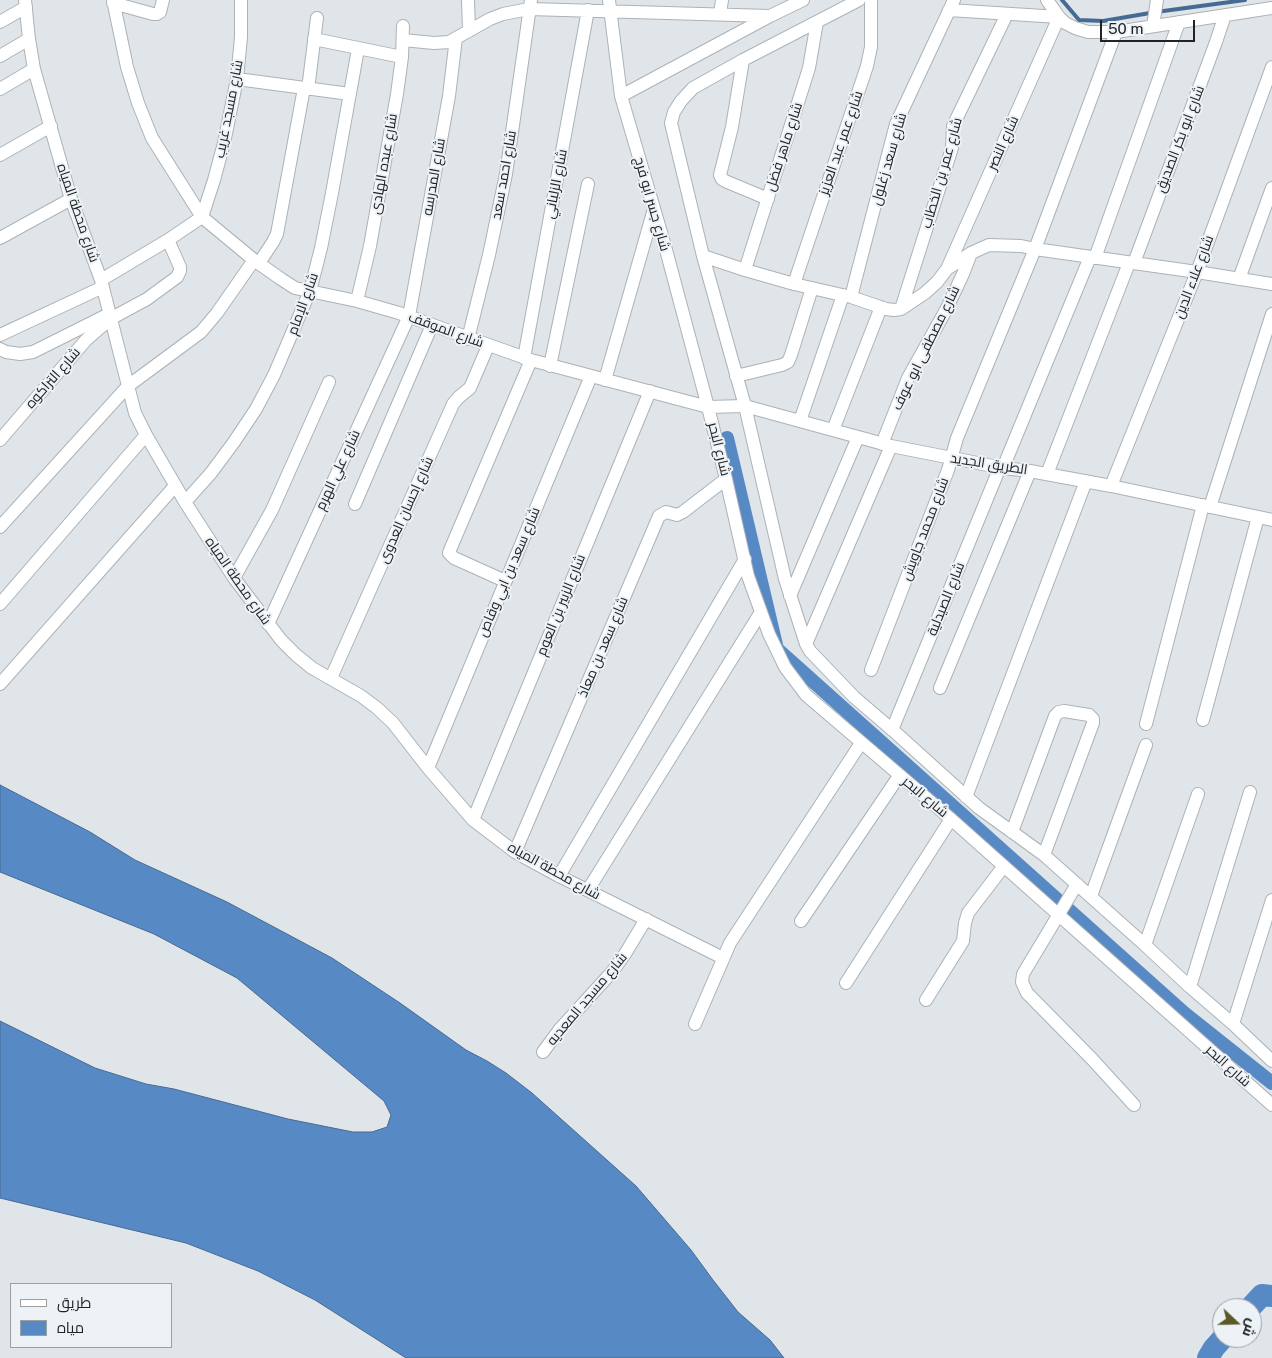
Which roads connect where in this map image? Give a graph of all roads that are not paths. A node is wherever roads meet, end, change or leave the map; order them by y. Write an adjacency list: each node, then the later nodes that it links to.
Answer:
1 (163, 0): 9 (street)
2 (241, 0): 41 (street, شارع مسجد غريب)
3 (468, 0): 29 (street)
4 (722, 0): 18 (street)
5 (803, 0): 21 (street)
6 (859, 0): 25 (street)
7 (871, 0): 67 (street, شارع عمر عبد العزيز)
8 (1047, 0): 22 (street)
9 (113, 2): 53 (street, شارع الموقف)
10 (25, 3): 24 (street); 32 (street, شارع محطة المياه)
11 (1156, 4): 28 (street)
12 (530, 5): 17 (street); 29 (street); 80 (street, شارع احمد سعد)
13 (952, 5): 19 (street); 71 (street, شارع سعد زغلول)
14 (1254, 5): 16 (street); 20 (street)
15 (610, 6): 17 (street); 18 (street); 45 (street, شارع جسر ابو فرج)
16 (1272, 8)
17 (588, 10): 83 (street, شارع الزلباني)
18 (720, 14): 21 (street)
19 (1007, 14): 22 (street); 74 (street, شارع عمر بن الخطاب)
20 (1225, 15): 26 (street); 61 (street, شارع ابو بكر الصديق)
21 (770, 16): 45 (street)
22 (1058, 17): 30 (street); 62 (street, شارع النصر)
23 (317, 18): 33 (street)
24 (0, 22)
25 (816, 22): 38 (street); 51 (street, شارع ماهر فضل)
26 (1179, 22): 28 (street); 59 (street, شارع الصيدلية)
27 (403, 26): 34 (street, شارع عبده الهادى)
28 (1153, 26): 30 (street)
29 (469, 31): 31 (street)
30 (1116, 32): 56 (street, شارع محمد جاويش)
31 (456, 38): 34 (street); 77 (street, شارع المدرسه)
32 (29, 39): 36 (street); 40 (street, شارع محطة المياه)
33 (314, 40): 35 (street); 42 (street)
34 (403, 40): 37 (street, شارع عبده الهادى)
35 (358, 48): 37 (street); 44 (street, شارع الإمام)
36 (0, 56)
37 (402, 57): 72 (street, شارع عبده الهادى)
38 (743, 60): 51 (street); 58 (street)
39 (1272, 67): 64 (street, شارع علاء الدين)
40 (34, 70): 43 (street); 46 (street, شارع محطة المياه)
41 (237, 79): 42 (street); 53 (street, شارع مسجد غريب)
42 (306, 88): 44 (street); 60 (street)
43 (0, 89)
44 (350, 94): 70 (street, شارع الإمام)
45 (621, 96): 52 (street, شارع جسر ابو فرج)
46 (51, 126): 47 (street); 50 (street, شارع محطة المياه)
47 (0, 155)
48 (588, 184): 84 (street)
49 (1272, 188): 65 (street)
50 (71, 199): 54 (street); 66 (street, شارع محطة المياه)
51 (768, 199): 63 (street, شارع ماهر فضل)
52 (654, 209): 87 (street); 91 (street, شارع جسر ابو فرج)
53 (202, 216): 55 (street); 60 (street, شارع الموقف)
54 (0, 238)
55 (168, 240): 66 (street); 76 (street)
56 (1035, 249): 57 (street); 59 (street); 99 (street, شارع محمد جاويش)
57 (971, 253): 62 (street); 98 (street, شارع مصطفى ابو عوف)
58 (703, 256): 63 (street); 86 (street)
59 (1092, 257): 61 (street); 100 (street, شارع الصيدلية)
60 (257, 261): 70 (street, شارع الموقف); 89 (street)
61 (1132, 263): 64 (street); 102 (street, شارع ابو بكر الصديق)
62 (947, 269): 74 (street)
63 (745, 270): 67 (street)
64 (1197, 272): 65 (street); 106 (street, شارع علاء الدين)
65 (1239, 279): 68 (street)
66 (102, 283): 76 (street, شارع محطة المياه); 79 (street)
67 (794, 284): 69 (street)
68 (1272, 284)
69 (812, 288): 71 (street); 86 (street)
70 (310, 291): 72 (street, شارع الموقف); 107 (street, شارع الإمام)
71 (847, 296): 73 (street); 93 (street, شارع سعد زغلول)
72 (357, 301): 77 (street, شارع الموقف)
73 (881, 307): 74 (street); 94 (street)
74 (900, 309)
75 (1272, 314): 109 (street)
76 (110, 316): 82 (street); 89 (street, شارع محطة المياه); 97 (street, شارع التراكوه)
77 (409, 316): 78 (street, شارع الموقف); 119 (street, شارع علي الهرم)
78 (432, 325): 80 (street, شارع الموقف); 108 (street)
79 (0, 335)
80 (468, 339): 81 (street, شارع الموقف)
81 (488, 346): 83 (street, شارع الموقف); 122 (street, شارع إحسان العدوى)
82 (2, 354)
83 (527, 359): 84 (street, شارع الموقف); 115 (street, شارع الزلباني)
84 (550, 366): 85 (street, شارع الموقف)
85 (591, 376): 87 (street, شارع الموقف); 115 (street, شارع سعد بن ابي وقاص)
86 (736, 376): 92 (street)
87 (605, 380): 90 (street, شارع الموقف)
88 (329, 382): 114 (street)
89 (128, 386): 95 (street, شارع محطة المياه); 112 (street)
90 (650, 391): 91 (street, شارع الموقف); 135 (street, شارع الزبير بن العوم)
91 (708, 406): 92 (street, الطريق الجديد); 103 (street, شارع البحر)
92 (745, 406): 93 (street, الطريق الجديد); 116 (street)
93 (800, 421): 94 (street, الطريق الجديد)
94 (833, 430): 96 (street, الطريق الجديد)
95 (146, 435): 105 (street, شارع محطة المياه); 117 (street)
96 (858, 437): 98 (street, الطريق الجديد); 116 (street)
97 (0, 440)
98 (886, 445): 99 (street, الطريق الجديد); 120 (street, شارع مصطفى ابو عوف)
99 (951, 458): 100 (street, الطريق الجديد); 121 (street, شارع محمد جاويش)
100 (1002, 467): 101 (street, الطريق الجديد); 127 (street, شارع الصيدلية)
101 (1030, 471): 102 (street, الطريق الجديد); 124 (street)
102 (1047, 474): 104 (street, الطريق الجديد)
103 (726, 478): 113 (street, شارع البحر); 138 (street, شارع سعد بن معاذ)
104 (1086, 481): 106 (street, الطريق الجديد); 134 (street)
105 (175, 486): 107 (street, شارع محطة المياه); 123 (street)
106 (1111, 486): 109 (street, الطريق الجديد)
107 (185, 502): 114 (street, شارع محطة المياه)
108 (354, 504)
109 (1207, 506): 110 (street, الطريق الجديد); 126 (street)
110 (1258, 517): 111 (street, الطريق الجديد); 125 (street)
111 (1272, 520)
112 (0, 527)
113 (745, 559): 118 (street, شارع البحر); 141 (street)
114 (234, 578): 119 (street, شارع محطة المياه)
115 (506, 582): 130 (street, شارع سعد بن ابي وقاص)
116 (790, 596): 120 (street)
117 (0, 604)
118 (761, 612): 128 (street, شارع البحر); 143 (street)
119 (268, 624): 122 (street, شارع محطة المياه)
120 (806, 644): 127 (street)
121 (872, 670)
122 (331, 678): 130 (street, شارع محطة المياه)
123 (0, 684)
124 (940, 688)
125 (1203, 720)
126 (1146, 724)
127 (892, 730): 134 (street)
128 (861, 743): 131 (street, شارع البحر); 150 (street)
129 (1146, 745): 144 (street)
130 (428, 768): 135 (street, شارع محطة المياه)
131 (899, 776): 136 (street, شارع البحر); 148 (street)
132 (1250, 792): 152 (street)
133 (1198, 794): 149 (street)
134 (966, 797): 137 (street)
135 (473, 820): 138 (street, شارع محطة المياه)
136 (951, 820): 140 (street, شارع البحر); 151 (street)
137 (1012, 832): 139 (street); 139 (street)
138 (515, 852): 141 (street, شارع محطة المياه)
139 (1044, 855): 142 (street)
140 (1004, 866): 146 (street, شارع البحر); 153 (street)
141 (559, 876): 143 (street, شارع محطة المياه)
142 (1077, 884): 144 (street); 146 (street)
143 (588, 890): 147 (street, شارع محطة المياه)
144 (1090, 896): 149 (street)
145 (1272, 900): 155 (street)
146 (1059, 915): 158 (street); 159 (street, شارع البحر)
147 (646, 919): 150 (street, شارع محطة المياه); 156 (street, شارع مسجد المعديه)
148 (801, 921)
149 (1145, 946): 152 (street)
150 (724, 958): 154 (street)
151 (846, 983)
152 (1190, 987): 155 (street)
153 (926, 1000)
154 (695, 1024)
155 (1233, 1024): 157 (street)
156 (543, 1052)
157 (1272, 1061)
158 (1134, 1105)
159 (1272, 1105)

